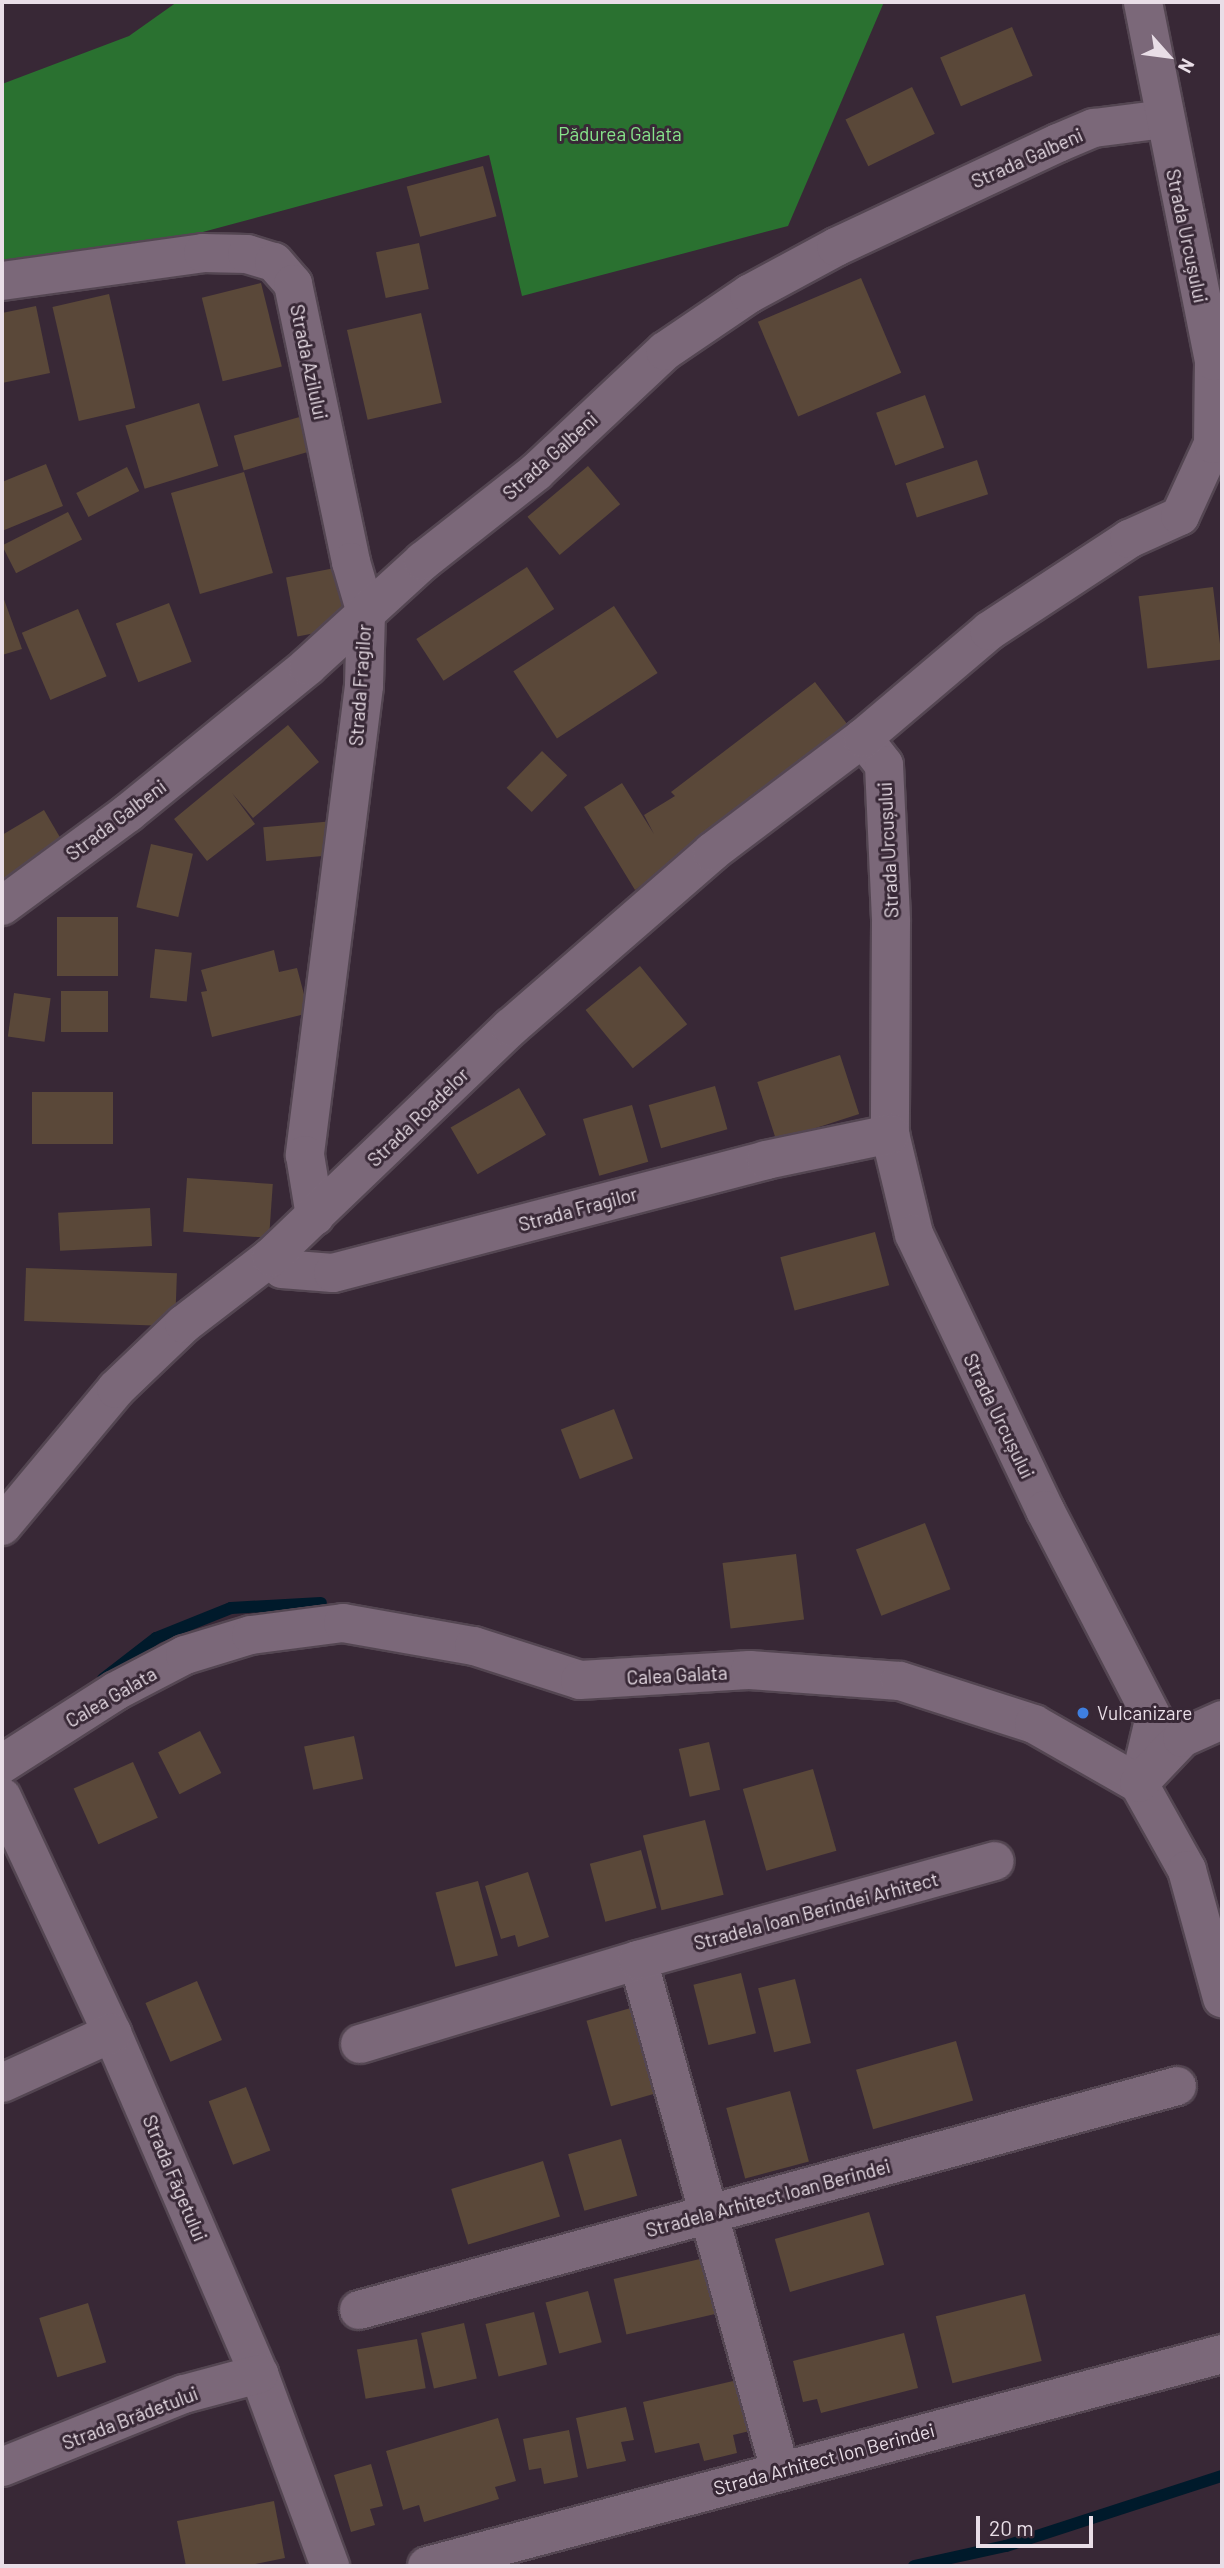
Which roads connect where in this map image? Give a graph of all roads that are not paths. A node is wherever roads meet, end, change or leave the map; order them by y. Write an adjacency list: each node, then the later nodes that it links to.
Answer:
1 (1143, 2): 2 (street, Strada Urcușului)
2 (1164, 119): 4 (street, Strada Galbeni); 5 (street, Strada Urcușului)
3 (2, 281): 4 (street, Strada Azilului)
4 (366, 613): 6 (street, Strada Galbeni); 8 (street, Strada Fragilor)
5 (863, 738): 7 (street, Strada Urcușului); 8 (street, Strada Roadelor)
6 (2, 906)
7 (890, 1134): 9 (street, Strada Fragilor); 13 (street, Strada Urcușului)
8 (315, 1216): 9 (street, Strada Roadelor)
9 (271, 1256): 10 (street, Strada Roadelor)
10 (2, 1526)
11 (1222, 1720): 13 (street)
12 (2, 1765): 13 (street, Calea Galata)
13 (1139, 1784): 17 (street)
14 (2, 1797): 18 (street, Strada Făgetului)
15 (994, 1861): 16 (street, Stradela Ioan Berindei Arhitect)
16 (638, 1960): 19 (street, Stradela Ioan Berindei Arhitect); 22 (street)
17 (1222, 1998)
18 (112, 2033): 20 (street); 25 (street, Strada Făgetului)
19 (360, 2044)
20 (2, 2083)
21 (1177, 2086): 22 (street, Stradela Arhitect Ioan Berindei)
22 (709, 2214): 23 (street, Stradela Arhitect Ioan Berindei); 27 (street)
23 (359, 2310)
24 (1222, 2354): 27 (street, Strada Arhitect Ion Berindei)
25 (259, 2374): 26 (street, Strada Brădetului); 28 (street, Strada Făgetului)
26 (2, 2467)
27 (780, 2470): 29 (street, Strada Arhitect Ion Berindei)
28 (330, 2566)
29 (427, 2566)

